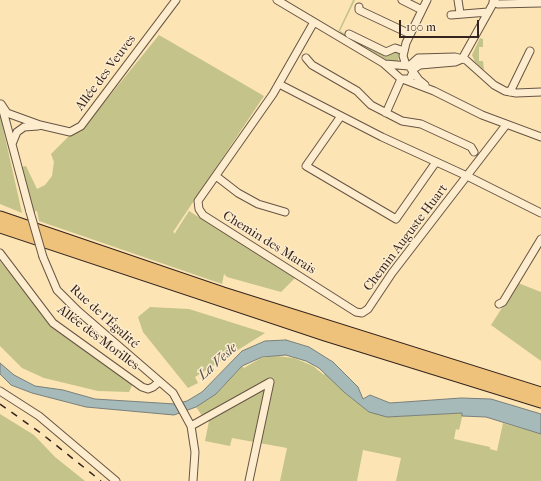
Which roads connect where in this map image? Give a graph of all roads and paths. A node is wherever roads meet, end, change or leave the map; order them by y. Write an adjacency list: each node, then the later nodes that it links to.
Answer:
1 (176, 0): 30 (street, Allée des Veuves)
2 (277, 0): 13 (street)
3 (402, 0): 9 (street)
4 (427, 0): 9 (street)
5 (458, 0): 11 (street)
6 (494, 1): 7 (street); 10 (street)
7 (541, 3)
8 (359, 8): 15 (street)
9 (422, 10): 15 (street)
10 (488, 12): 11 (street); 19 (street)
11 (460, 13): 12 (street)
12 (451, 15)
13 (314, 22): 20 (street); 23 (street, Chemin des Marais)
14 (349, 34): 16 (street)
15 (410, 34): 16 (street)
16 (404, 51): 21 (street)
17 (530, 51): 25 (street)
18 (306, 58): 28 (street)
19 (462, 59): 21 (street); 25 (street)
20 (383, 63): 21 (street); 22 (street)
21 (408, 68): 22 (street); 22 (street); 24 (street)
22 (401, 78): 24 (street); 28 (street)
23 (279, 84): 29 (street); 36 (street, Chemin des Marais)
24 (434, 91): 31 (street)
25 (510, 92): 26 (street)
26 (541, 92)
27 (0, 103): 30 (street, Allée des Veuves); 33 (street, Rue de l'Égalité)
28 (386, 113): 34 (street)
29 (341, 116): 35 (street); 35 (street)
30 (40, 125): 33 (street)
31 (506, 125): 32 (street); 37 (street, Chemin Auguste Huart)
32 (541, 137)
33 (12, 144): 45 (street, Rue de l'Égalité, bridge)
34 (474, 152)
35 (436, 162): 37 (street)
36 (216, 176): 38 (street, Chemin des Marais); 44 (street, Chemin des Marais)
37 (467, 176): 39 (street); 44 (street, Chemin Auguste Huart)
38 (285, 212)
39 (541, 213)
40 (2, 222): 47 (highway); 48 (highway)
41 (541, 239): 43 (street)
42 (0, 254): 45 (street, Allée des Morilles)
43 (499, 304)
44 (362, 313)
45 (159, 382): 49 (street, Rue de l'Égalité)
46 (0, 391): 50 (street)
47 (541, 393)
48 (541, 402)
49 (191, 426): 51 (street); 52 (street)
50 (116, 481)
51 (193, 481)
52 (249, 481)

